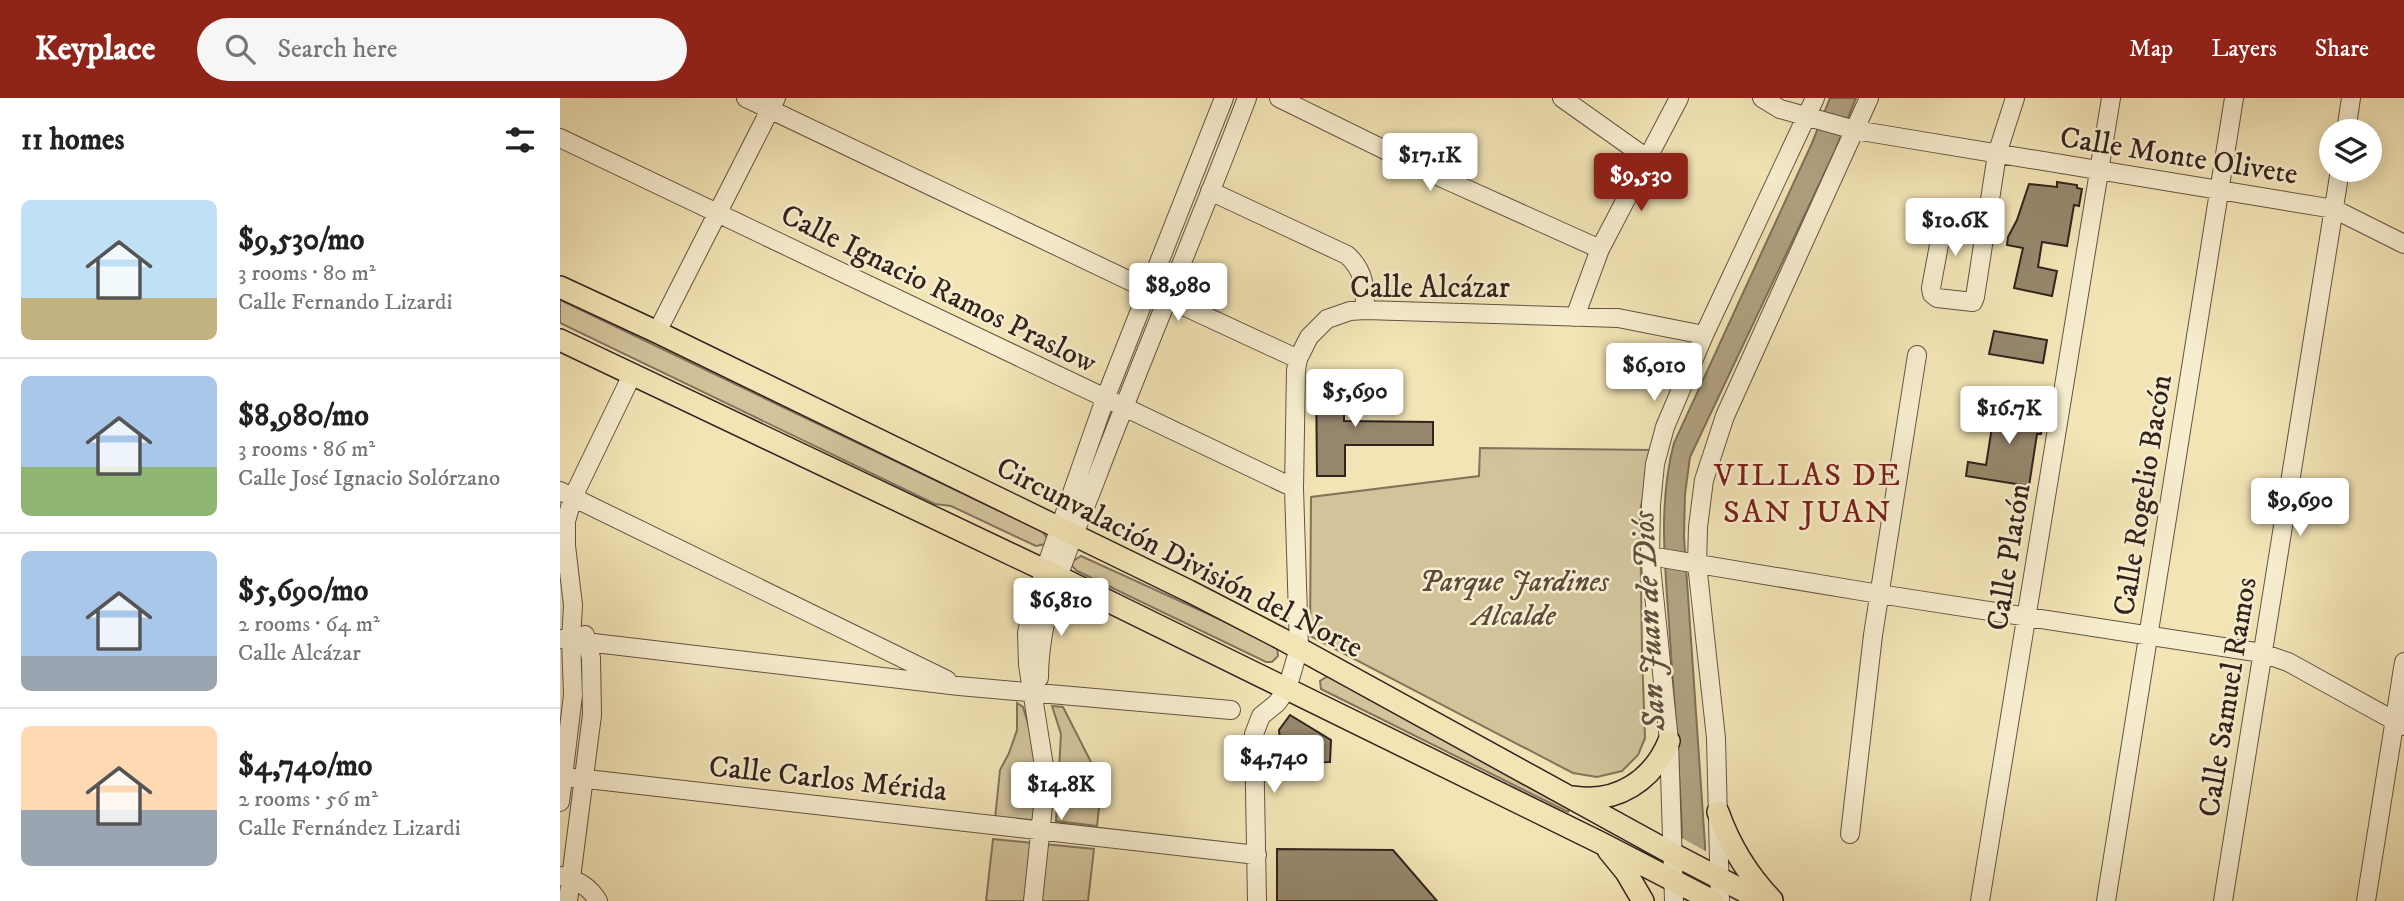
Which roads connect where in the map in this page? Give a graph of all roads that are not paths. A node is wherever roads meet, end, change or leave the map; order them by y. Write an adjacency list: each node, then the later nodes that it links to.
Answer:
1 (746, 98): 14 (street)
2 (1203, 98): 13 (street)
3 (1279, 98): 30 (street)
4 (1562, 98): 21 (street)
5 (1679, 98): 21 (street)
6 (1762, 98): 16 (street, Calle Monte Olivete)
7 (1815, 98): 16 (street)
8 (1869, 98): 18 (street)
9 (2015, 98): 20 (street)
10 (2111, 98): 22 (street, Calle Platón)
11 (2234, 98): 24 (street, Calle Rogelio Bacón)
12 (2351, 98): 17 (street)
13 (1222, 101): 15 (street); 32 (street)
14 (774, 104): 27 (street); 32 (street)
15 (1245, 105): 25 (street)
16 (1810, 119): 18 (street, Calle Monte Olivete); 37 (street)
17 (2348, 119)
18 (1853, 129): 20 (street, Calle Monte Olivete); 48 (street)
19 (560, 138): 27 (street, Calle Ignacio Ramos Praslow)
20 (1997, 154): 22 (street, Calle Monte Olivete); 28 (street)
21 (1648, 159): 30 (street)
22 (2099, 171): 24 (street, Calle Monte Olivete); 51 (street, Calle Platón)
23 (2338, 182): 26 (street, Calle Samuel Ramos)
24 (2219, 190): 26 (street, Calle Monte Olivete); 53 (street, Calle Rogelio Bacón)
25 (1210, 191): 33 (street); 34 (street)
26 (2333, 209): 29 (street, Calle Monte Olivete); 55 (street, Calle Samuel Ramos)
27 (718, 214): 36 (street); 42 (street, Calle Ignacio Ramos Praslow)
28 (1986, 223): 28 (street)
29 (2404, 244)
30 (1600, 249): 35 (street)
31 (560, 287): 36 (main road, Circunvalación División del Norte)
32 (1149, 290): 33 (street); 42 (street)
33 (1167, 299): 40 (street); 43 (street)
34 (1366, 310): 35 (street, Calle Alcázar); 40 (street, Calle Alcázar)
35 (1575, 317): 37 (street, Calle Alcázar)
36 (657, 332): 46 (main road, Circunvalación División del Norte)
37 (1704, 335): 47 (street)
38 (560, 340): 41 (main road)
39 (1917, 355): 50 (street)
40 (1298, 359): 44 (street, Calle Alcázar)
41 (632, 375): 45 (street); 49 (main road)
42 (1105, 399): 43 (street, Calle Ignacio Ramos Praslow); 46 (street)
43 (1123, 407): 44 (street, Calle Ignacio Ramos Praslow); 46 (street)
44 (1294, 488): 54 (street, Calle Alcázar)
45 (566, 494): 52 (street); 58 (street)
46 (1068, 531): 49 (street); 54 (main road, Circunvalación División del Norte)
47 (1654, 557): 48 (street); 63 (street)
48 (1694, 563): 50 (street); 68 (street)
49 (1052, 574): 59 (main road); 60 (street)
50 (1880, 594): 51 (street); 70 (street)
51 (2026, 617): 53 (street); 86 (street, Calle Platón)
52 (570, 633): 58 (street); 64 (street); 65 (street)
53 (2148, 636): 55 (street); 87 (street, Calle Rogelio Bacón)
54 (1299, 648): 59 (street, Calle Alcázar); 66 (main road, Circunvalación División del Norte)
55 (2262, 653): 62 (street); 88 (street, Calle Samuel Ramos)
56 (2404, 662): 57 (street)
57 (2402, 678): 62 (street)
58 (959, 686): 60 (street)
59 (1287, 689): 71 (main road); 72 (street)
60 (1035, 694): 61 (street); 69 (street)
61 (1231, 710)
62 (2399, 723): 89 (street)
63 (1669, 741): 66 (main road); 73 (street)
64 (562, 776): 65 (street, Calle Carlos Mérida); 67 (street)
65 (584, 778): 69 (street, Calle Carlos Mérida); 74 (street)
66 (1566, 795): 73 (main road, Circunvalación División del Norte)
67 (560, 802)
68 (1718, 812): 75 (street); 85 (main road)
69 (1041, 830): 72 (street, Calle Carlos Mérida); 79 (street)
70 (1850, 834)
71 (1601, 843): 76 (main road); 81 (main road)
72 (1257, 855): 80 (street)
73 (1675, 855): 75 (main road, Circunvalación División del Norte); 76 (street)
74 (566, 877): 77 (street); 78 (street)
75 (1716, 877): 83 (street); 84 (main road, Circunvalación División del Norte)
76 (1675, 887): 82 (main road)
77 (568, 901)
78 (598, 901)
79 (1033, 901)
80 (1257, 901)
81 (1643, 901)
82 (1713, 901)
83 (1720, 901)
84 (1763, 901)
85 (1773, 901)
86 (1980, 901)
87 (2106, 901)
88 (2223, 901)
89 (2366, 901)

